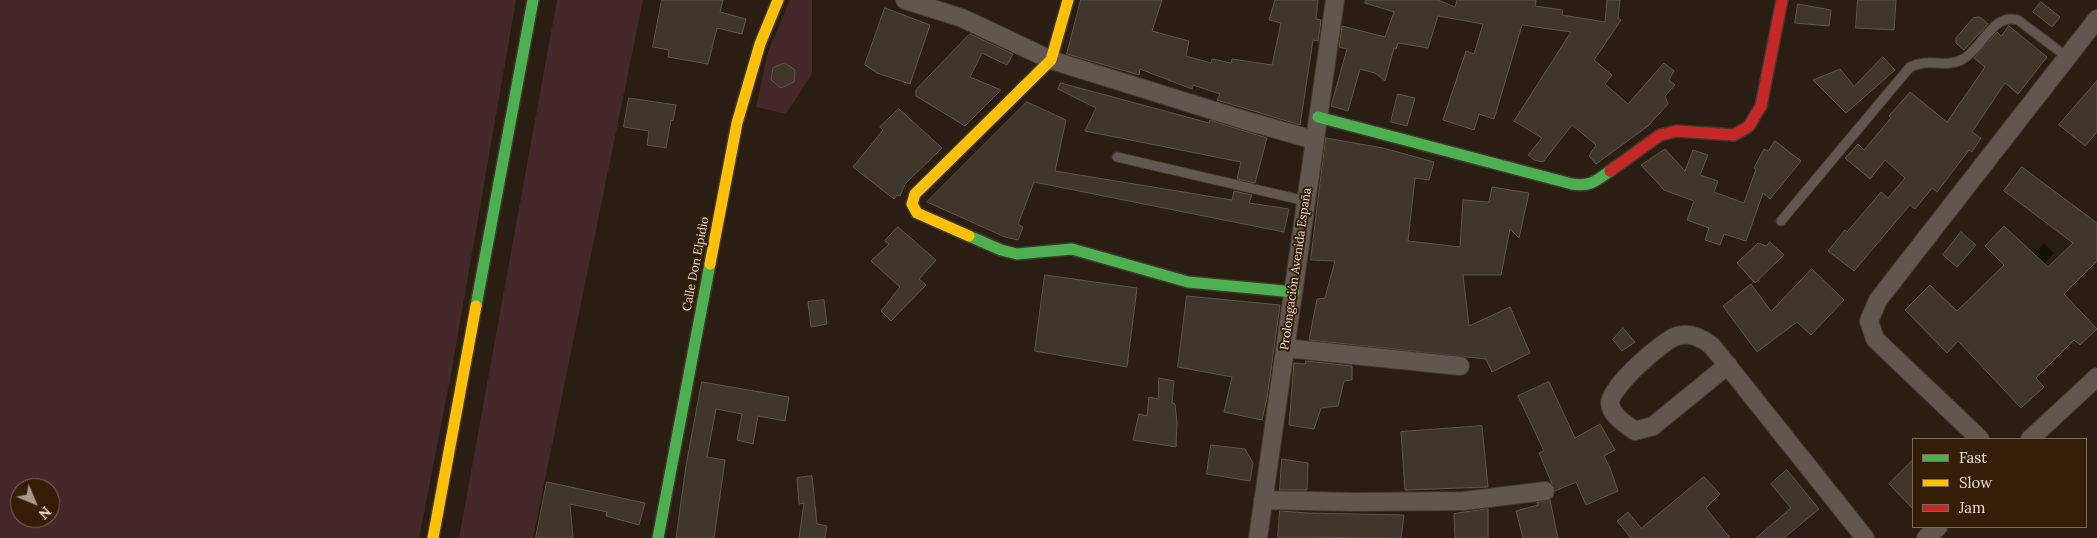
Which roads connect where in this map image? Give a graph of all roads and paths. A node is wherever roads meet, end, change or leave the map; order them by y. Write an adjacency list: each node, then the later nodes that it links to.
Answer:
1 (533, 0): 25 (street)
2 (778, 0): 26 (street, Calle Don Elpidio)
3 (905, 0): 9 (street)
4 (1068, 0): 9 (street)
5 (1335, 0): 10 (street, Prolongación Avenida España)
6 (1782, 0): 10 (street)
7 (2097, 19): 8 (street)
8 (2067, 57): 14 (lane); 20 (street)
9 (1051, 60): 11 (street); 15 (street)
10 (1318, 117): 11 (street, Prolongación Avenida España)
11 (1314, 140): 13 (street, Prolongación Avenida España)
12 (1117, 156): 13 (lane)
13 (1306, 201): 15 (street, Prolongación Avenida España)
14 (1781, 220)
15 (1294, 292): 16 (street, Prolongación Avenida España)
16 (1285, 348): 18 (street); 23 (street, Prolongación Avenida España)
17 (1728, 365): 17 (street); 28 (street)
18 (1460, 366)
19 (2097, 377): 21 (street)
20 (1979, 438)
21 (2031, 438)
22 (1545, 491): 23 (street)
23 (1263, 500): 27 (street, Prolongación Avenida España)
24 (1937, 528): 29 (street)
25 (433, 538)
26 (658, 538)
27 (1258, 538)
28 (1864, 538)
29 (1926, 538)

